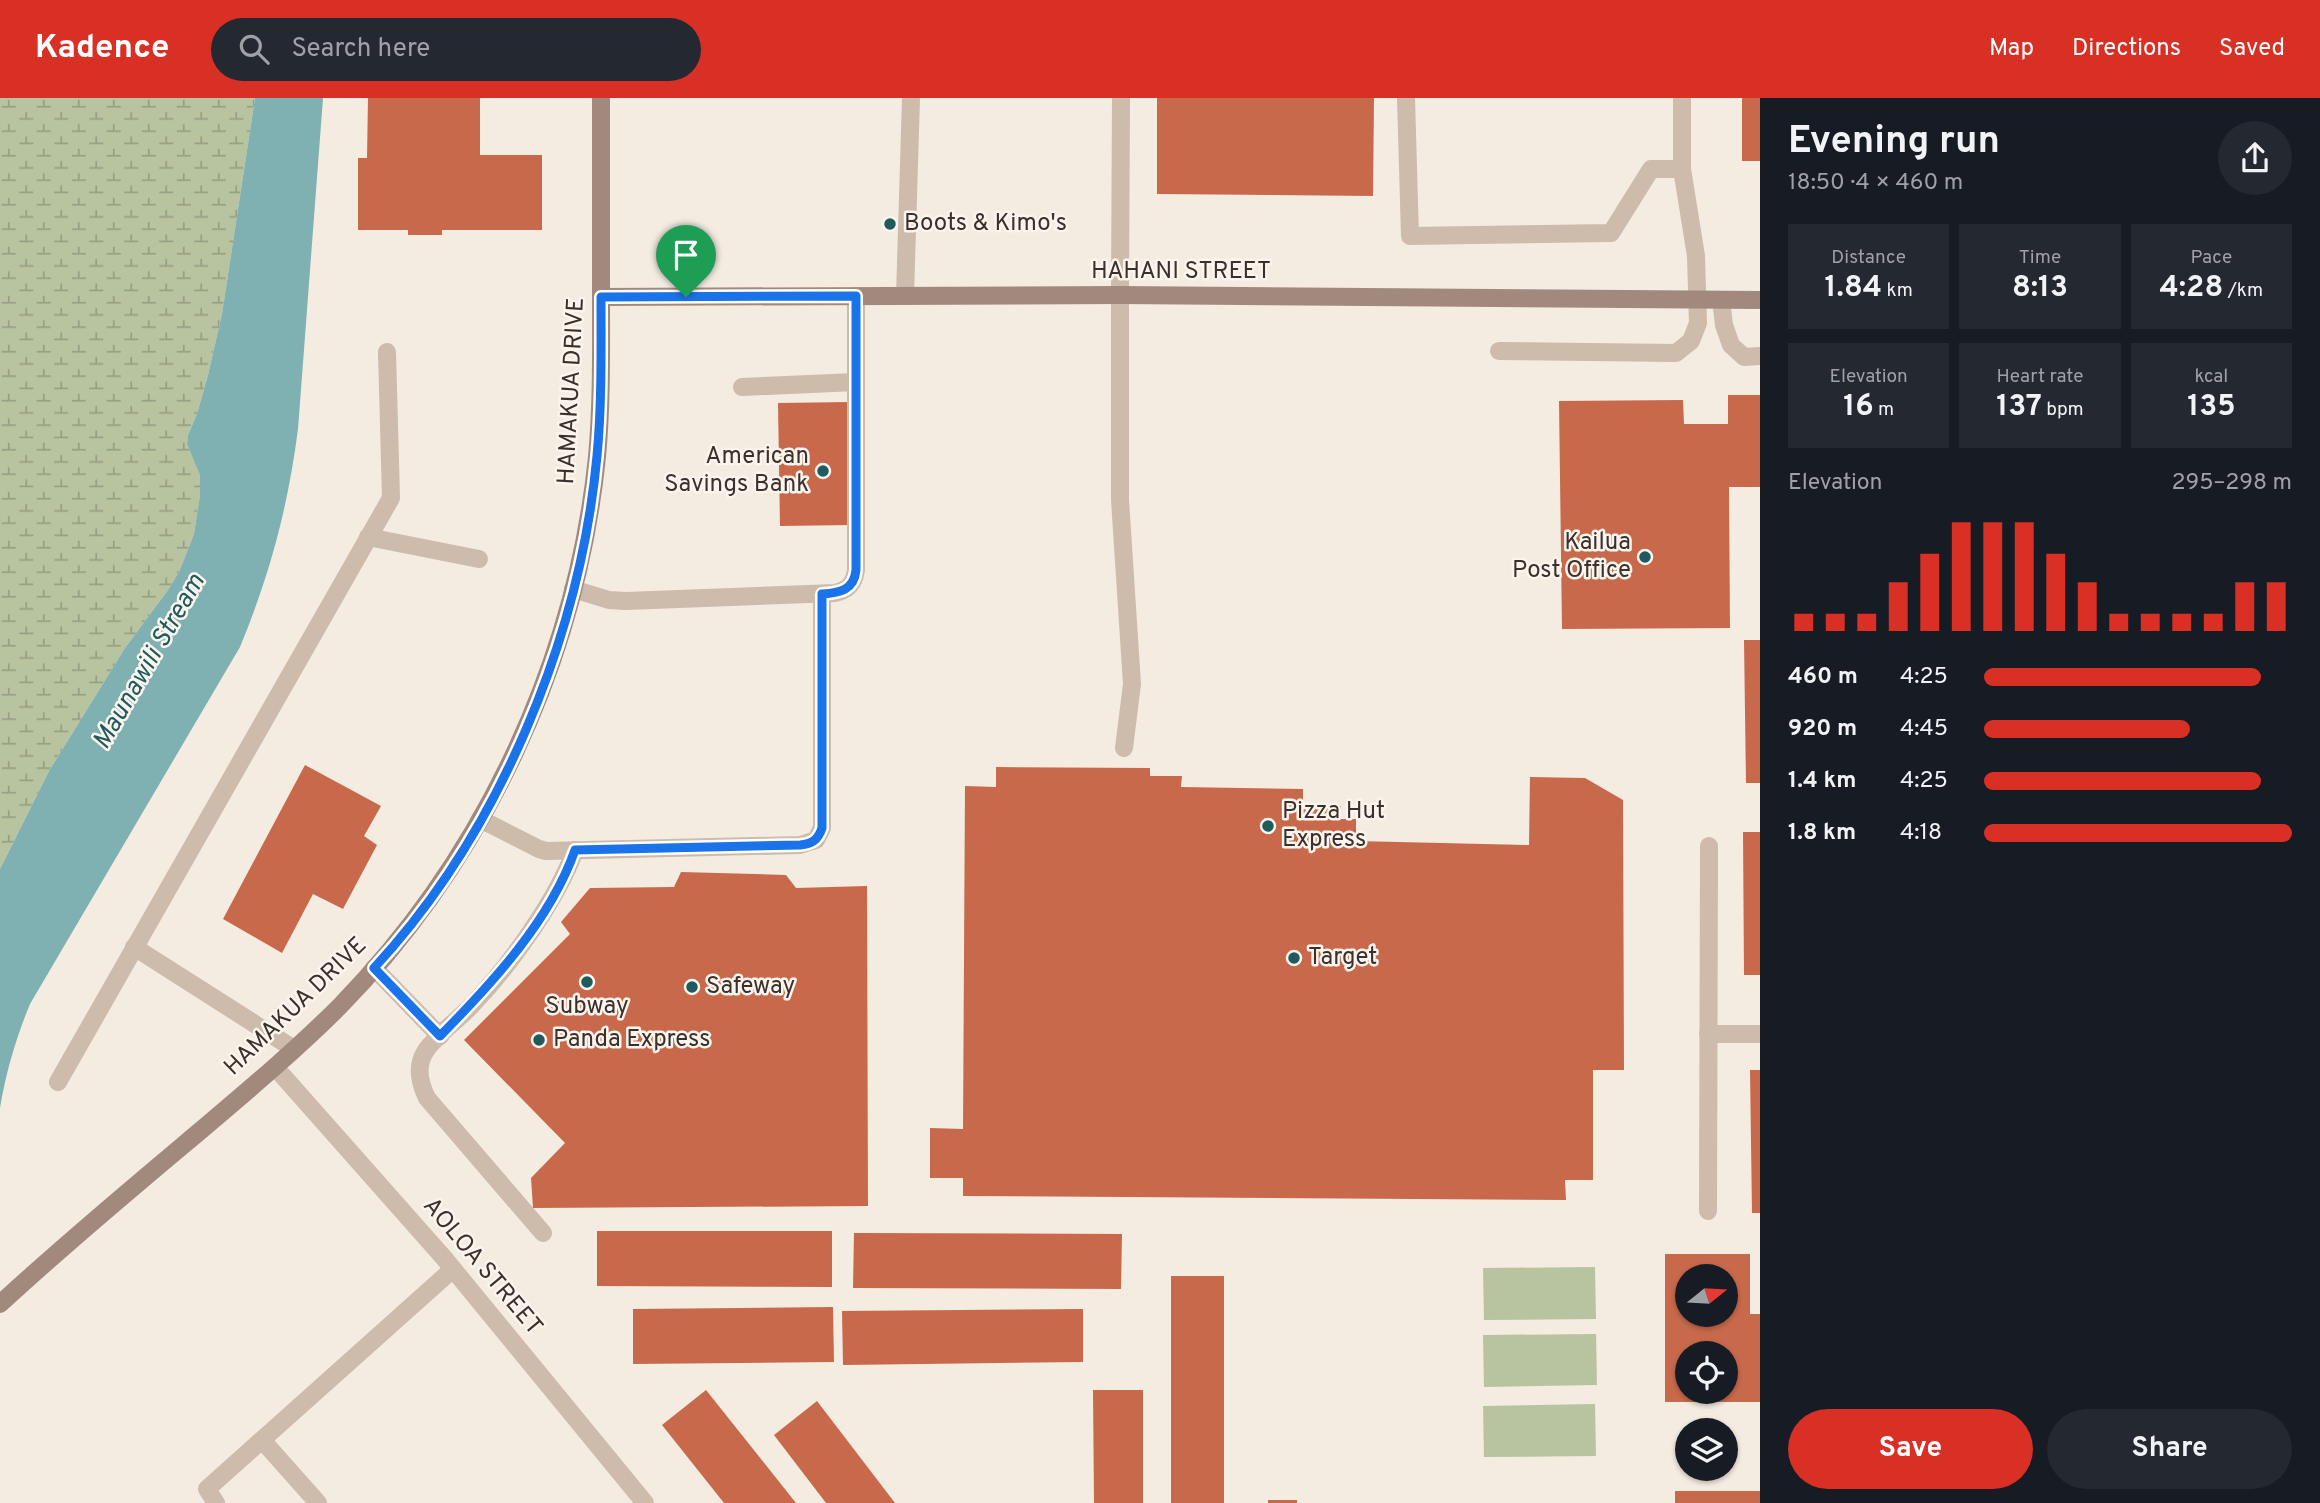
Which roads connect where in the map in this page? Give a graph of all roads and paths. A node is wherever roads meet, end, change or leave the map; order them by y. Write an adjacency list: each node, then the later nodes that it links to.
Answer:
1 (601, 98): 10 (main road, HAMAKUA DRIVE)
2 (911, 98): 9 (street)
3 (1121, 98): 7 (street)
4 (1406, 98): 6 (street)
5 (1682, 98): 6 (street)
6 (1682, 169): 13 (street)
7 (1120, 295): 9 (main road, HAHANI STREET); 13 (main road, HAHANI STREET); 23 (street)
8 (856, 296): 9 (main road, HAHANI STREET); 10 (main road, HAHANI STREET); 17 (street)
9 (905, 296)
10 (601, 297): 21 (main road, HAMAKUA DRIVE)
11 (1721, 300): 12 (main road, HAHANI STREET); 13 (main road, HAHANI STREET); 16 (street)
12 (1760, 300)
13 (1697, 301): 14 (street)
14 (1499, 351)
15 (387, 352): 19 (street)
16 (1760, 356)
17 (856, 382): 18 (street); 22 (street)
18 (742, 387)
19 (368, 537): 20 (street); 27 (street)
20 (479, 559)
21 (573, 589): 22 (street); 24 (main road, HAMAKUA DRIVE)
22 (822, 594): 26 (street)
23 (1124, 748)
24 (480, 820): 26 (street); 28 (main road, HAMAKUA DRIVE)
25 (1709, 846): 29 (street)
26 (575, 850): 31 (street)
27 (134, 947): 32 (street); 34 (street)
28 (374, 968): 31 (street); 32 (main road, HAMAKUA DRIVE)
29 (1708, 1034): 30 (street); 35 (street)
30 (1760, 1034)
31 (440, 1036): 36 (street)
32 (294, 1049): 33 (main road, HAMAKUA DRIVE)
33 (275, 1067): 37 (street, AOLOA STREET); 38 (main road, HAMAKUA DRIVE)
34 (58, 1082)
35 (1708, 1211)
36 (543, 1233)
37 (453, 1269): 39 (street); 42 (street, AOLOA STREET)
38 (0, 1304)
39 (262, 1440): 40 (street); 41 (street)
40 (216, 1503)
41 (318, 1503)
42 (645, 1503)

